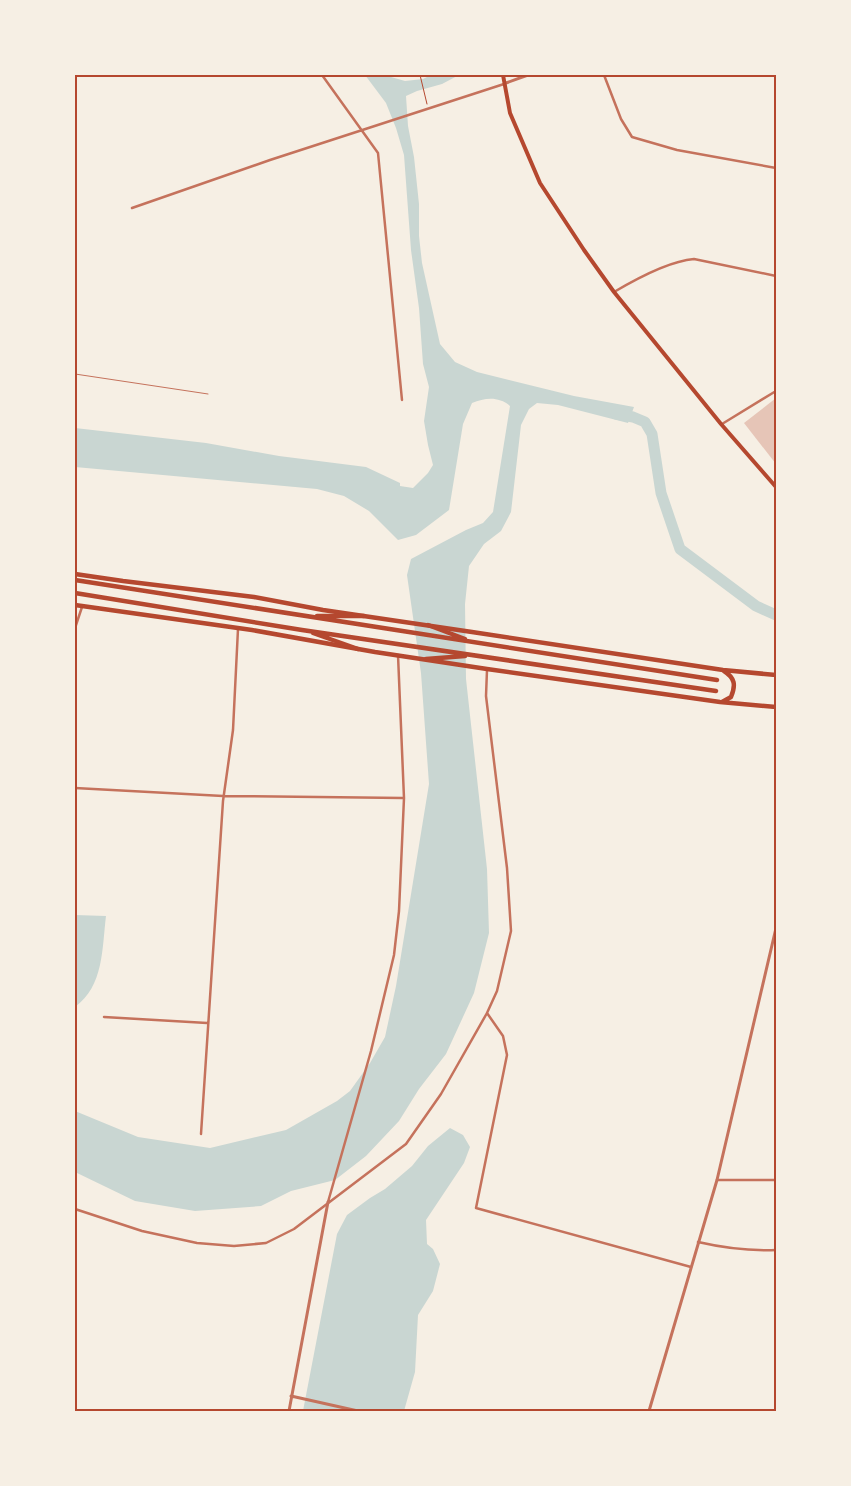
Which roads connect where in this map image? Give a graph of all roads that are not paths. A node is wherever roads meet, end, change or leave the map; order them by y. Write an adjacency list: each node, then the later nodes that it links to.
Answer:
1 (322, 75): 6 (street)
2 (503, 75): 5 (main road)
3 (528, 75): 5 (street)
4 (604, 75): 7 (street)
5 (506, 83): 6 (street); 10 (main road)
6 (362, 130): 8 (street); 14 (street)
7 (776, 168)
8 (132, 208)
9 (776, 276): 10 (street)
10 (614, 292): 15 (main road)
11 (75, 374): 13 (lane)
12 (776, 391): 15 (street)
13 (208, 394)
14 (402, 400)
15 (721, 424): 16 (main road)
16 (776, 487)
17 (75, 574): 23 (main road)
18 (75, 580): 22 (main road)
19 (75, 594): 27 (main road)
20 (75, 605): 21 (main road)
21 (82, 607): 25 (street); 26 (main road)
22 (303, 616): 23 (main road); 28 (main road)
23 (364, 616): 24 (main road)
24 (428, 625): 28 (main road); 34 (main road)
25 (75, 628)
26 (238, 629): 29 (main road); 41 (street)
27 (302, 630): 29 (main road); 31 (main road)
28 (473, 642): 36 (main road)
29 (358, 649): 30 (main road)
30 (398, 655): 32 (main road); 42 (street)
31 (474, 655): 32 (main road); 37 (main road)
32 (426, 659): 33 (main road)
33 (487, 669): 38 (main road); 44 (street)
34 (723, 670): 35 (main road); 38 (main road)
35 (776, 675)
36 (717, 680)
37 (716, 691)
38 (720, 702): 39 (main road)
39 (776, 707)
40 (75, 788): 41 (street)
41 (223, 796): 42 (street); 46 (street)
42 (404, 798): 50 (street)
43 (776, 928): 48 (street)
44 (487, 1012): 50 (street); 54 (street)
45 (104, 1018): 46 (street)
46 (208, 1023): 47 (street)
47 (201, 1134)
48 (717, 1180): 49 (street); 52 (street)
49 (776, 1180)
50 (328, 1202): 51 (street); 55 (street)
51 (75, 1209)
52 (698, 1242): 53 (street); 54 (street)
53 (776, 1250)
54 (691, 1267): 58 (street)
55 (291, 1396): 56 (street); 57 (street)
56 (289, 1411)
57 (358, 1411)
58 (649, 1411)

